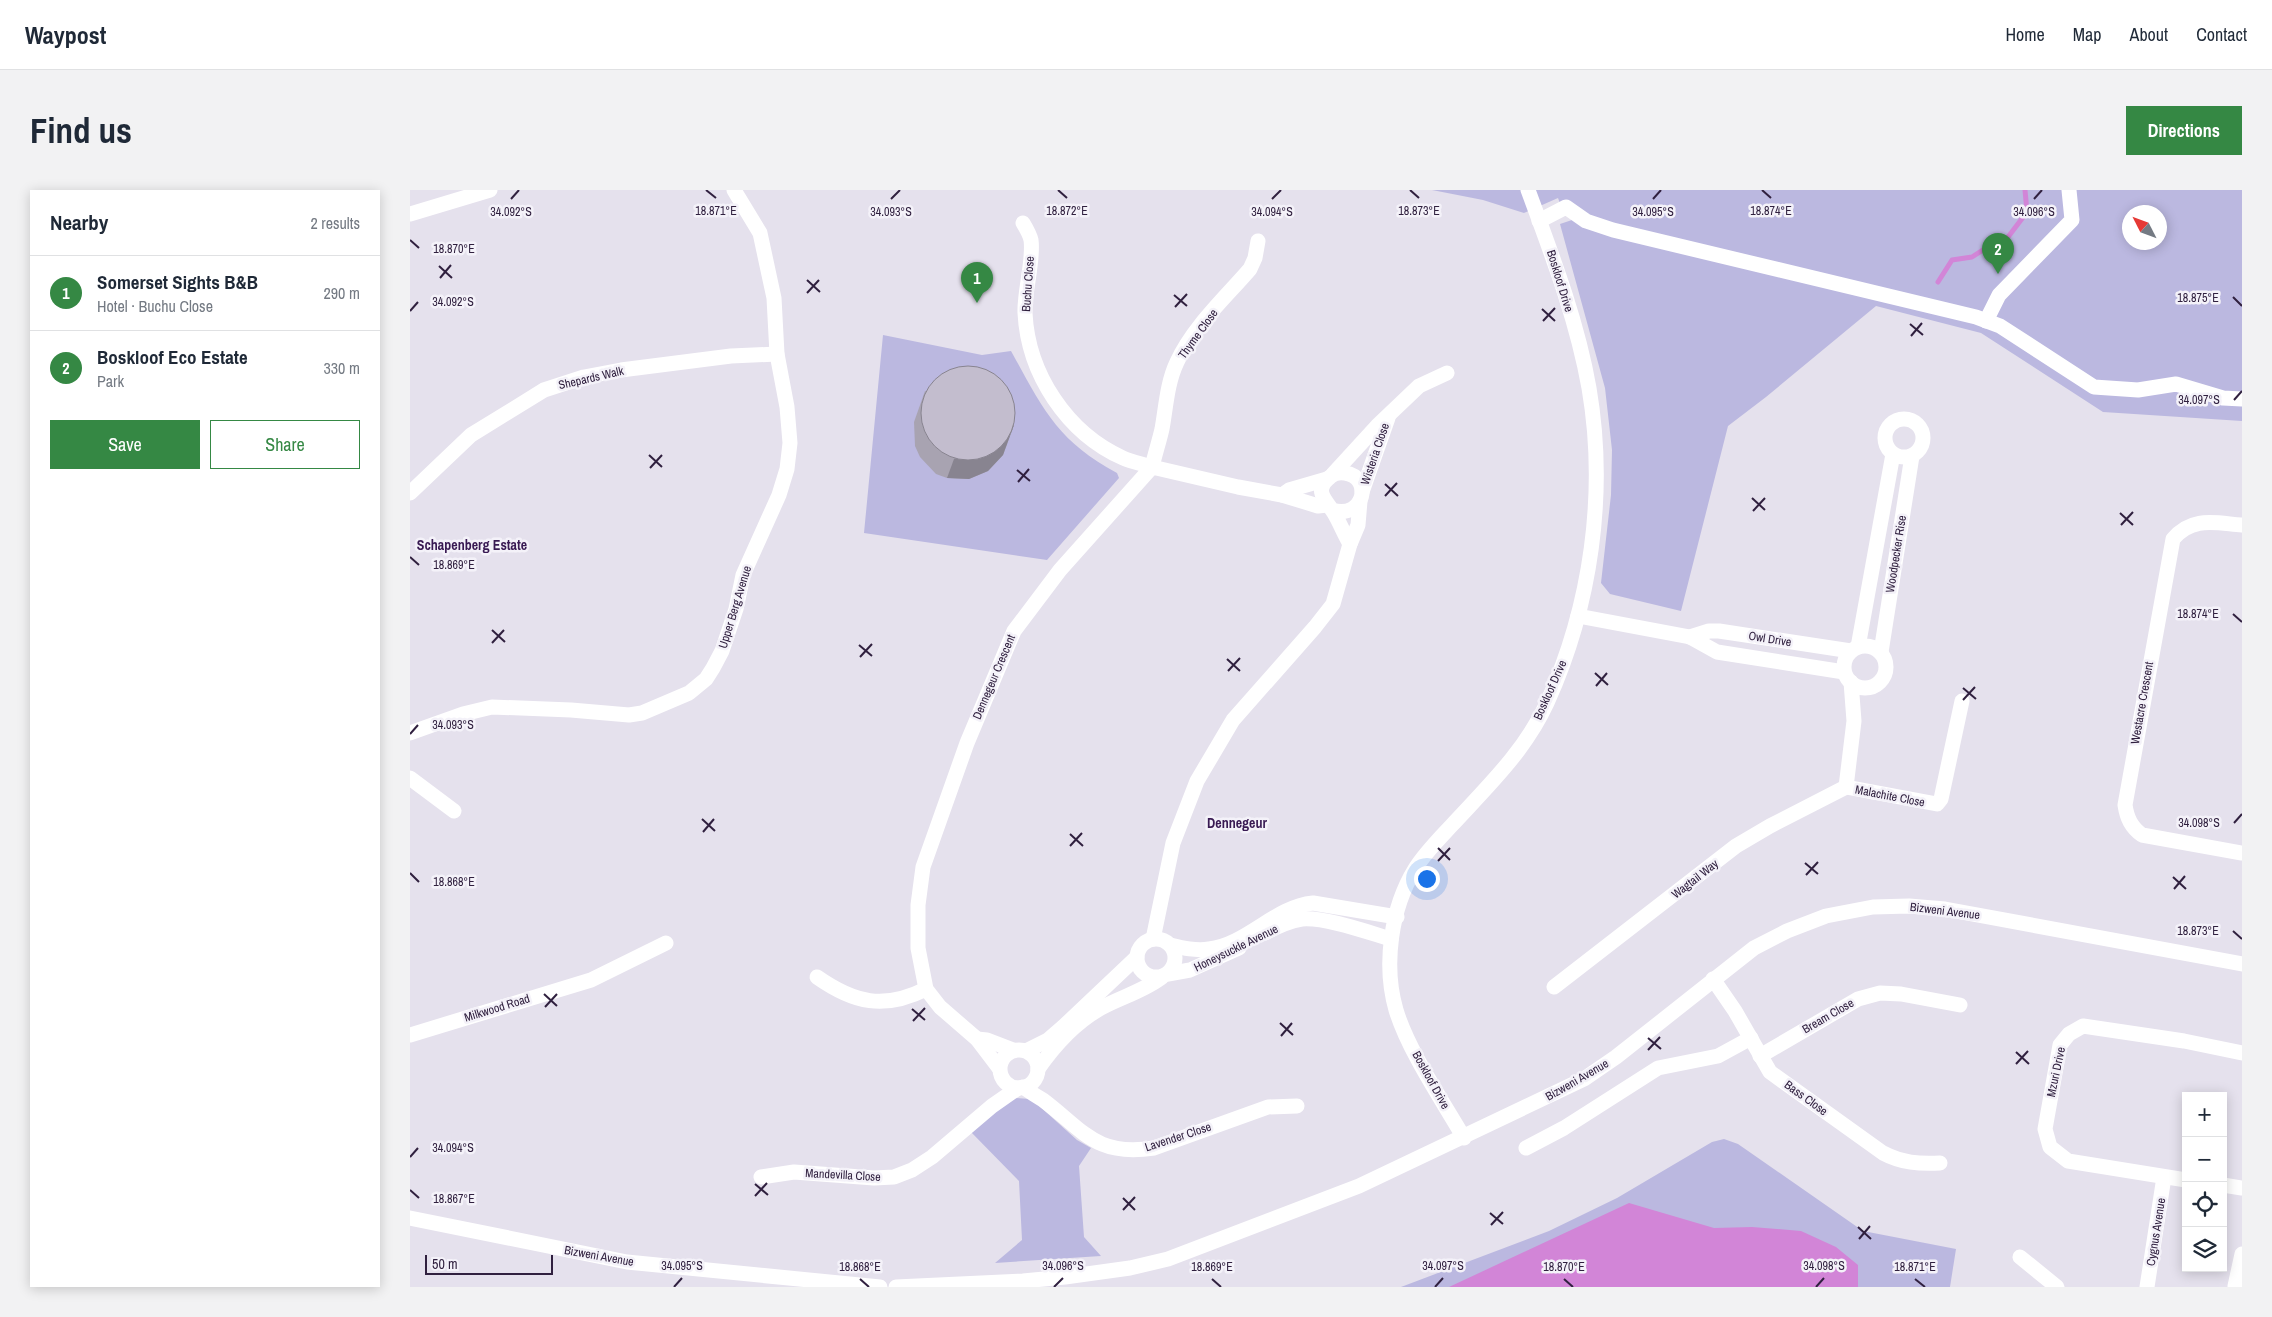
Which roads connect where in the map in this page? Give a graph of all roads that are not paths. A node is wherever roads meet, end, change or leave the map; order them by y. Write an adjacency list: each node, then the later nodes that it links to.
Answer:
1 (490, 190): 5 (street)
2 (734, 190): 10 (street, Upper Berg Avenue)
3 (2069, 190): 9 (street)
4 (1527, 191): 6 (street, Boskloof Drive)
5 (410, 214)
6 (1539, 221): 9 (street); 24 (street, Boskloof Drive)
7 (1023, 223): 16 (street, Buchu Close)
8 (1258, 241): 16 (street, Thyme Close)
9 (1986, 321): 12 (street)
10 (777, 354): 18 (street, Shepards Walk); 32 (street, Upper Berg Avenue)
11 (1448, 373): 13 (street, Wisteria Close)
12 (2242, 399)
13 (1389, 416): 17 (street, Wisteria Close); 20 (street, Wisteria Close)
14 (1893, 454): 15 (street); 15 (street); 26 (street, Woodpecker Rise)
15 (1912, 456): 27 (street, Woodpecker Rise)
16 (1152, 467): 19 (street); 51 (street, Dennegeur Crescent)
17 (1330, 476): 19 (street); 20 (street); 21 (street)
18 (410, 493)
19 (1282, 495): 21 (street)
20 (1361, 497): 21 (street); 23 (street)
21 (1329, 508): 23 (street)
22 (2242, 525): 36 (street, Westacre Crescent)
23 (1350, 544): 42 (street)
24 (1578, 616): 25 (street, Owl Drive); 39 (street, Boskloof Drive)
25 (1690, 637): 26 (street, Owl Drive); 28 (street, Owl Drive)
26 (1854, 649): 27 (street); 28 (street)
27 (1881, 652): 29 (street)
28 (1848, 677): 29 (street); 31 (street)
29 (1872, 688): 31 (street)
30 (1962, 702): 34 (street, Malachite Close)
31 (1854, 721): 34 (street)
32 (410, 733)
33 (410, 778): 35 (street)
34 (1846, 788): 50 (street, Wagtail Way)
35 (454, 811)
36 (2242, 853)
37 (1348, 909): 38 (street, Honeysuckle Avenue); 39 (street, Honeysuckle Avenue); 40 (street)
38 (1304, 912): 40 (street, Honeysuckle Avenue); 44 (street, Honeysuckle Avenue); 47 (street, Honeysuckle Avenue)
39 (1397, 917): 41 (street, Boskloof Drive)
40 (1344, 926): 41 (street, Honeysuckle Avenue)
41 (1391, 939): 65 (street, Boskloof Drive)
42 (1153, 940): 44 (street); 45 (street)
43 (666, 943): 53 (street, Milkwood Road)
44 (1170, 945): 47 (street)
45 (1137, 957): 47 (street); 56 (street)
46 (2242, 964): 49 (street, Bizweni Avenue)
47 (1165, 975): 59 (street)
48 (817, 977): 51 (street)
49 (1713, 979): 54 (street, Bass Close); 65 (street, Bizweni Avenue)
50 (1554, 987)
51 (926, 989): 55 (street, Dennegeur Crescent)
52 (1960, 1005): 58 (street, Bream Close)
53 (410, 1034)
54 (1751, 1038): 58 (street, Bass Close); 66 (street)
55 (977, 1039): 56 (street, Dennegeur Crescent); 60 (street, Dennegeur Crescent)
56 (1020, 1050): 59 (street); 60 (street)
57 (2242, 1053): 69 (street, Mzuri Drive)
58 (1760, 1056): 67 (street, Bass Close)
59 (1037, 1073): 61 (street); 62 (street)
60 (1001, 1074): 61 (street); 63 (street, Mandevilla Close)
61 (1021, 1088): 62 (street, Lavender Close); 63 (street, Mandevilla Close)
62 (1043, 1101): 64 (street, Lavender Close)
63 (992, 1106): 68 (street, Mandevilla Close)
64 (1297, 1106)
65 (1464, 1138): 76 (street, Bizweni Avenue)
66 (1526, 1148)
67 (1940, 1163)
68 (761, 1177)
69 (2164, 1177): 70 (street, Mzuri Drive); 82 (street, Cygnus Avenue)
70 (2182, 1179)
71 (2227, 1186): 72 (street)
72 (2242, 1188)
73 (410, 1218): 79 (street, Bizweni Avenue)
74 (2242, 1254): 78 (street)
75 (2020, 1257): 81 (street)
76 (1066, 1282): 77 (street, Bizweni Avenue)
77 (1046, 1283): 80 (street, Bizweni Avenue)
78 (2235, 1286)
79 (880, 1287)
80 (896, 1287)
81 (2057, 1287)
82 (2147, 1287)

